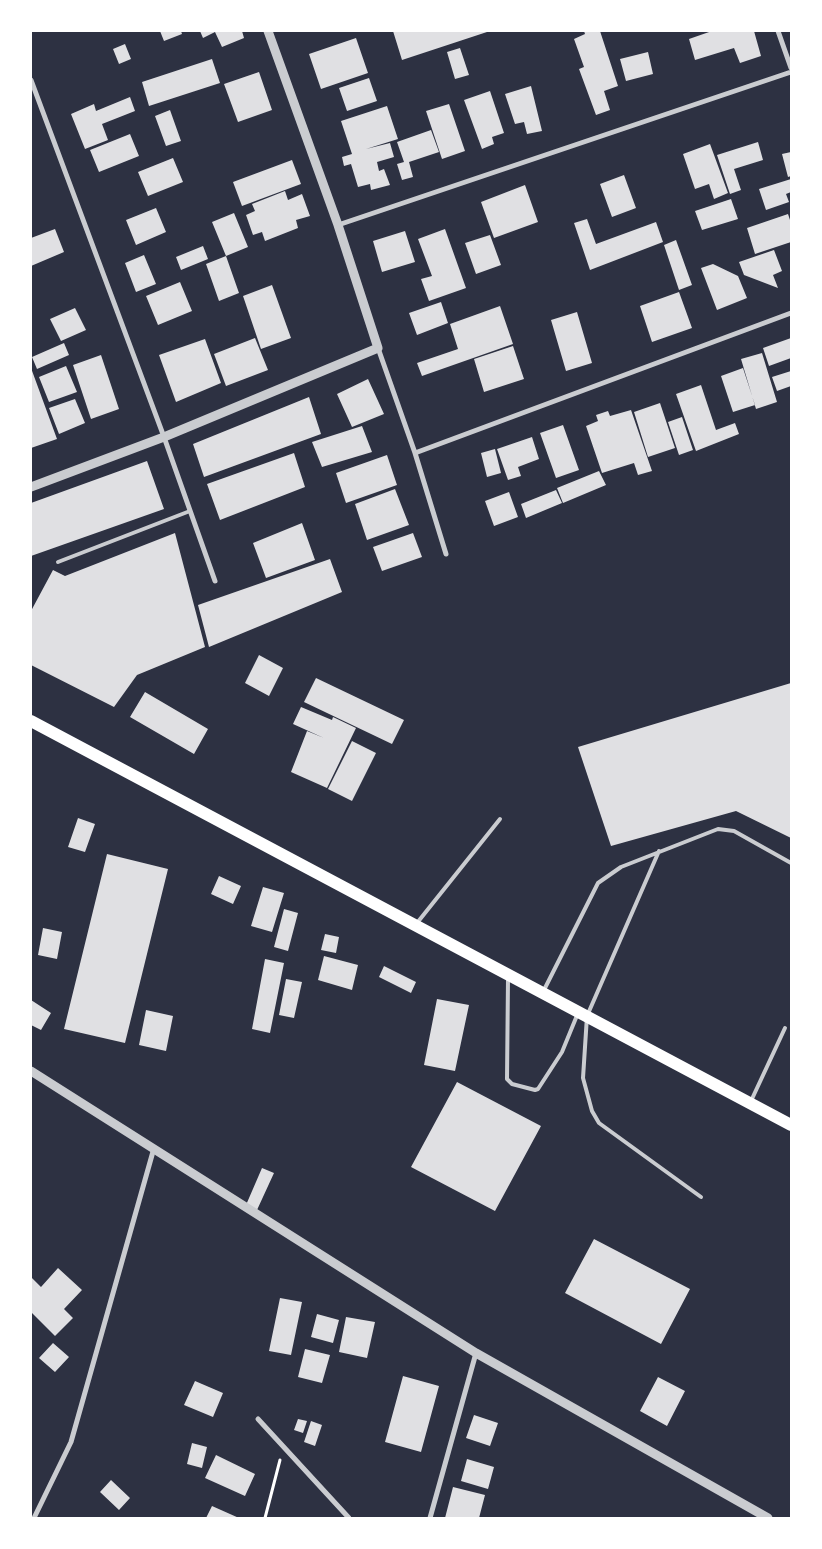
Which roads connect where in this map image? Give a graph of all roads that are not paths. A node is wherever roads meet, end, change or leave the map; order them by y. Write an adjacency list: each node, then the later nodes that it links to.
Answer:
1 (268, 31): 5 (street)
2 (778, 31): 3 (street)
3 (791, 70): 5 (street)
4 (31, 80): 8 (street)
5 (338, 225): 7 (street)
6 (791, 313): 9 (street)
7 (378, 348): 8 (street); 9 (street)
8 (164, 437): 10 (street); 11 (street)
9 (415, 453): 12 (street)
10 (31, 487)
11 (190, 511): 13 (lane); 14 (street)
12 (446, 554)
13 (58, 562)
14 (215, 582)
15 (31, 721): 19 (main road)
16 (500, 819): 19 (lane)
17 (659, 851): 18 (lane); 21 (lane); 22 (lane)
18 (791, 863)
19 (416, 925): 20 (main road)
20 (508, 974): 21 (main road); 22 (lane)
21 (543, 992): 22 (main road)
22 (583, 1014): 25 (main road); 28 (lane)
23 (785, 1028): 25 (lane)
24 (31, 1071): 27 (street)
25 (750, 1103): 26 (main road)
26 (791, 1125)
27 (154, 1148): 29 (street); 31 (street)
28 (701, 1197)
29 (476, 1353): 33 (street); 34 (street)
30 (258, 1419): 32 (street)
31 (34, 1518)
32 (349, 1518)
33 (430, 1518)
34 (768, 1518)

